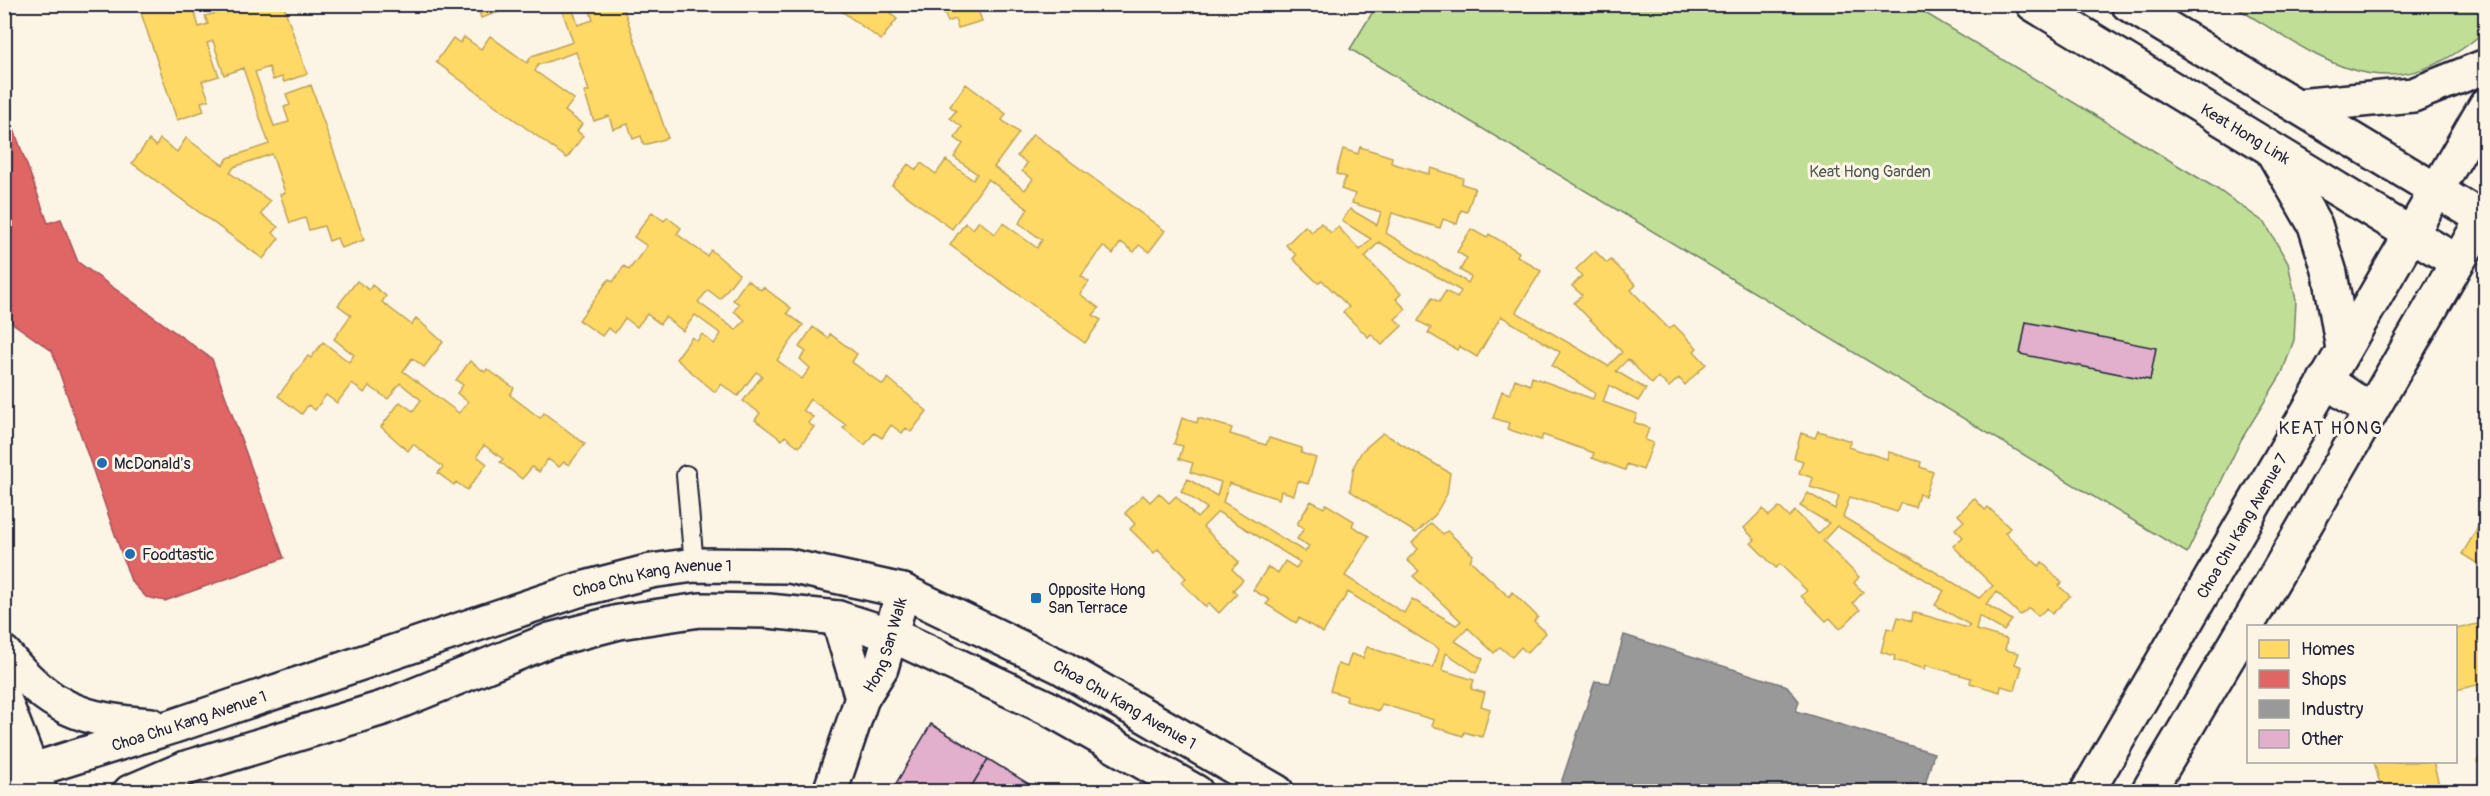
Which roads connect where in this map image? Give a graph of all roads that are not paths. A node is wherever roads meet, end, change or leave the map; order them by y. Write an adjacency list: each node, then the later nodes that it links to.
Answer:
1 (2033, 4): 6 (street, Keat Hong Link)
2 (2128, 4): 5 (street)
3 (2486, 66): 5 (street)
4 (2486, 105): 7 (street, Choa Chu Kang Avenue 7)
5 (2298, 106): 7 (street)
6 (2271, 148): 9 (street, Keat Hong Link); 11 (street)
7 (2435, 188): 8 (street); 9 (street, Choa Chu Kang Avenue 7)
8 (2484, 215): 10 (street)
9 (2410, 233): 10 (street, Keat Hong Link); 11 (street, Choa Chu Kang Avenue 7)
10 (2457, 262): 13 (street)
11 (2343, 349): 12 (street, Choa Chu Kang Avenue 7)
12 (2325, 380): 13 (street); 29 (street, Choa Chu Kang Avenue 7)
13 (2371, 411): 30 (street)
14 (686, 475): 15 (lane)
15 (694, 565): 16 (street, Choa Chu Kang Avenue 1); 22 (street, Choa Chu Kang Avenue 1)
16 (903, 591): 18 (street, Hong San Walk); 28 (street, Choa Chu Kang Avenue 1)
17 (838, 618): 18 (street); 20 (street, Hong San Walk); 24 (street)
18 (892, 635): 20 (street, Hong San Walk); 27 (street)
19 (4, 653): 22 (street)
20 (862, 698): 26 (street, Hong San Walk)
21 (4, 699): 23 (street)
22 (171, 727): 23 (street, Choa Chu Kang Avenue 1)
23 (25, 780)
24 (180, 780): 25 (street)
25 (129, 792)
26 (830, 792)
27 (1196, 792)
28 (1277, 792)
29 (2087, 792)
30 (2148, 792)

